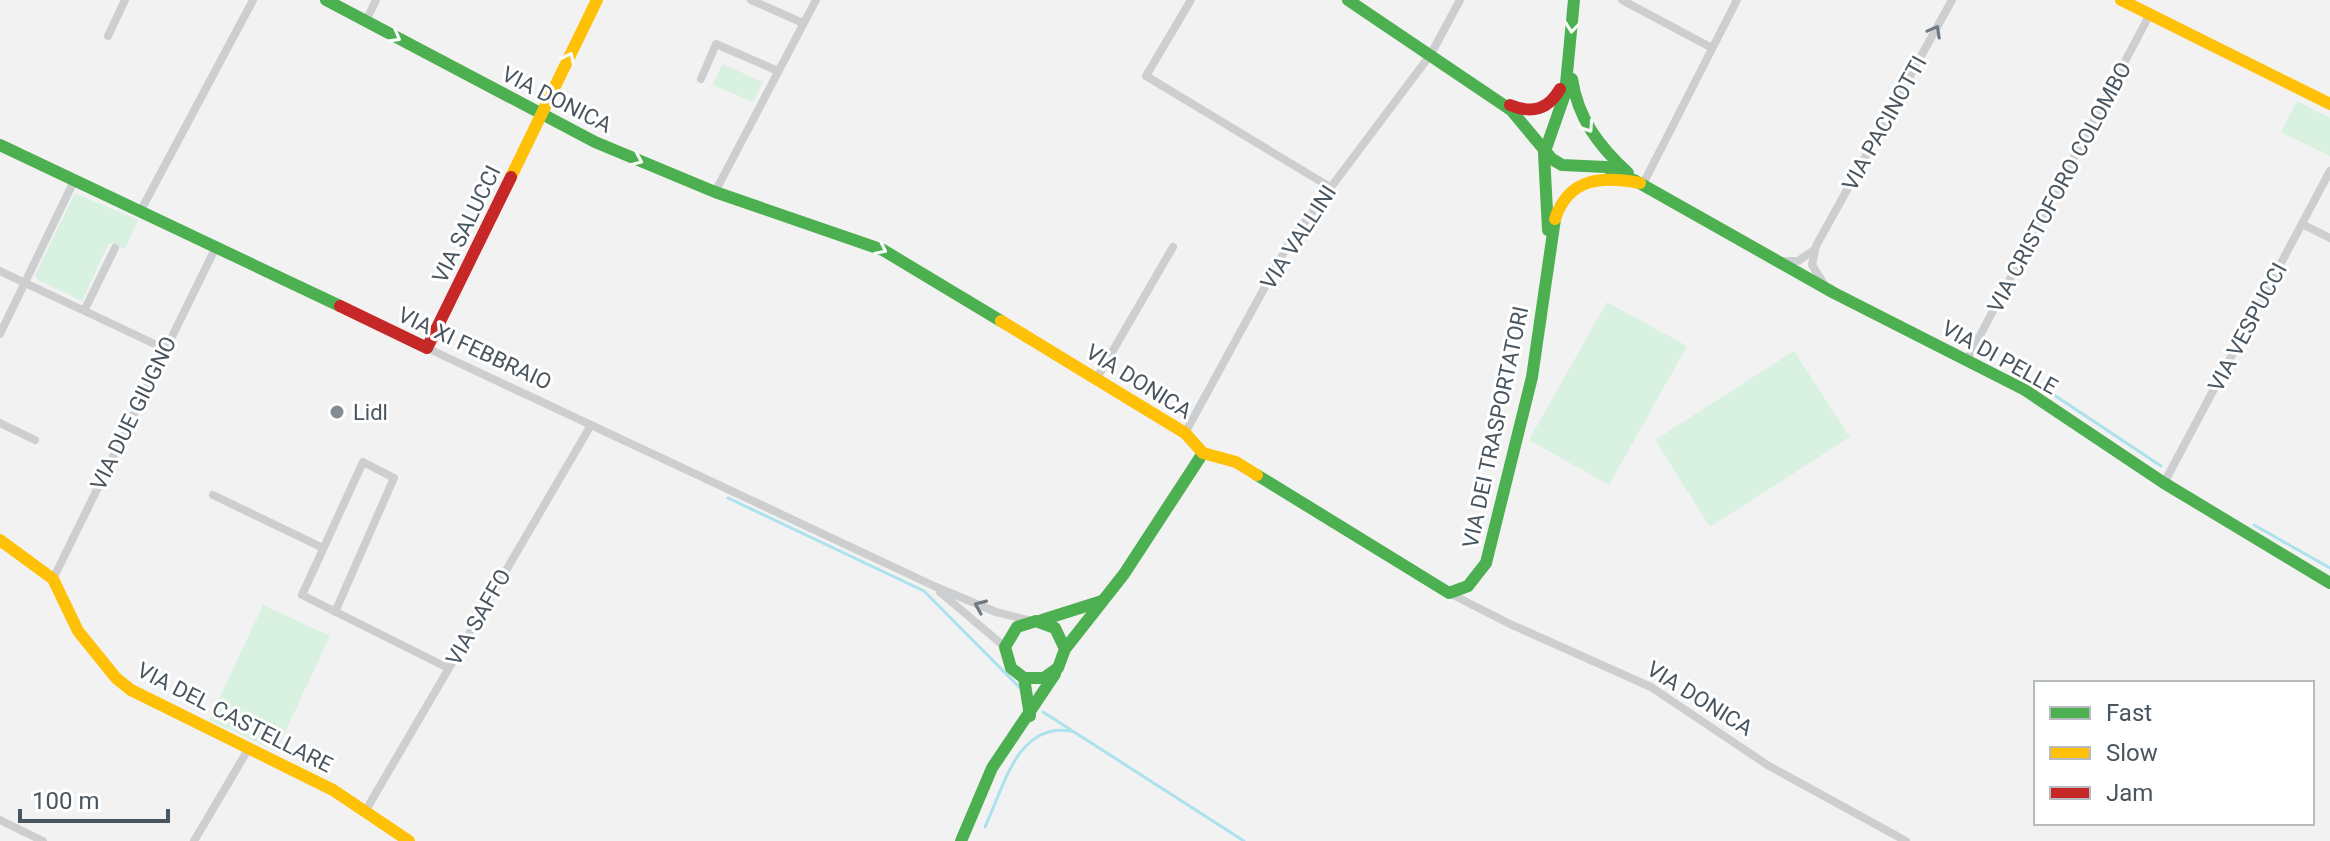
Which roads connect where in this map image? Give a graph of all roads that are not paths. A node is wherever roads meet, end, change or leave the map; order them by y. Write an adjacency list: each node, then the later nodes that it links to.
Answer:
1 (125, 0): 19 (street)
2 (253, 0): 35 (street)
3 (326, 0): 17 (street, VIA DONICA)
4 (376, 0): 17 (street)
5 (597, 0): 27 (street, VIA SALUCCI, one-way to 5)
6 (751, 0): 18 (street)
7 (816, 0): 18 (street)
8 (1191, 0): 33 (street)
9 (1348, 0): 21 (street)
10 (1460, 0): 21 (street, VIA VALLINI)
11 (1574, 0): 22 (street, one-way to 22)
12 (1622, 0): 20 (street)
13 (1737, 0): 20 (street)
14 (1952, 0): 38 (street, VIA PACINOTTI, one-way to 14)
15 (2121, 0): 16 (street)
16 (2150, 14): 26 (street); 51 (street, VIA CRISTOFORO COLOMBO)
17 (366, 21): 27 (street, VIA DONICA, one-way to 27)
18 (803, 23): 23 (street)
19 (108, 36)
20 (1712, 48): 32 (street)
21 (1431, 54): 25 (street); 33 (street, VIA VALLINI)
22 (1569, 55): 25 (street); 29 (street); 32 (street, VIA DI PELLE, one-way to 32)
23 (778, 71): 24 (street); 34 (street)
24 (701, 79)
25 (1493, 96): 29 (street)
26 (2330, 104)
27 (541, 116): 34 (street, VIA DONICA, one-way to 34); 50 (street, VIA SALUCCI)
28 (0, 145): 31 (street, VIA XI FEBBRAIO)
29 (1544, 154): 32 (street, VIA DI PELLE); 42 (street, VIA DEI TRASPORTATORI)
30 (2330, 171): 36 (street, VIA VESPUCCI)
31 (74, 181): 35 (street, VIA XI FEBBRAIO); 45 (street)
32 (1641, 184): 42 (street, VIA DEI TRASPORTATORI); 43 (street, VIA DI PELLE)
33 (1330, 187): 55 (street, VIA VALLINI)
34 (715, 192): 52 (street, VIA DONICA, one-way to 52)
35 (140, 212): 41 (street, VIA XI FEBBRAIO)
36 (2302, 224): 37 (street); 58 (street, VIA VESPUCCI)
37 (2330, 238)
38 (1816, 246): 43 (street); 46 (street)
39 (1173, 247): 52 (street)
40 (115, 248): 47 (street)
41 (215, 249): 49 (street, VIA DUE GIUGNO); 50 (street, VIA XI FEBBRAIO)
42 (1550, 249): 65 (street, VIA DEI TRASPORTATORI)
43 (1765, 253): 46 (street, VIA DI PELLE)
44 (0, 271): 45 (street)
45 (25, 283): 47 (street); 48 (street)
46 (1834, 293): 51 (street, VIA DI PELLE)
47 (85, 309): 49 (street)
48 (0, 334)
49 (163, 348): 62 (street, VIA DUE GIUGNO)
50 (427, 348): 54 (street, VIA XI FEBBRAIO)
51 (1967, 360): 58 (street, VIA DI PELLE)
52 (1097, 378): 55 (street, VIA DONICA)
53 (0, 423): 56 (street)
54 (591, 425): 64 (street, VIA XI FEBBRAIO); 72 (street, VIA SAFFO)
55 (1185, 433): 57 (street, VIA DONICA)
56 (35, 440)
57 (1203, 453): 65 (street, VIA DONICA); 66 (street)
58 (2164, 483): 63 (street, VIA DI PELLE)
59 (213, 495): 61 (street)
60 (0, 540): 62 (street, VIA DEL CASTELLARE)
61 (323, 548): 67 (street); 67 (street)
62 (53, 579): 76 (street, VIA DEL CASTELLARE)
63 (2330, 583)
64 (934, 586): 68 (street, VIA XI FEBBRAIO, one-way to 64); 70 (street, VIA XI FEBBRAIO)
65 (1449, 593): 83 (street, VIA DONICA)
66 (1102, 601): 69 (street); 71 (street)
67 (335, 612): 72 (street)
68 (1028, 620): 69 (street); 70 (street)
69 (1042, 620): 71 (street)
70 (1005, 647): 74 (street)
71 (1065, 649): 73 (street)
72 (448, 668): 77 (street, VIA SAFFO)
73 (1058, 668): 74 (street); 75 (street)
74 (1024, 678): 75 (street)
75 (1030, 716): 82 (street)
76 (249, 748): 77 (street, VIA DEL CASTELLARE); 80 (street)
77 (366, 810): 81 (street, VIA DEL CASTELLARE)
78 (0, 820): 79 (street)
79 (43, 841)
80 (194, 841)
81 (409, 841)
82 (961, 841)
83 (1906, 841)

